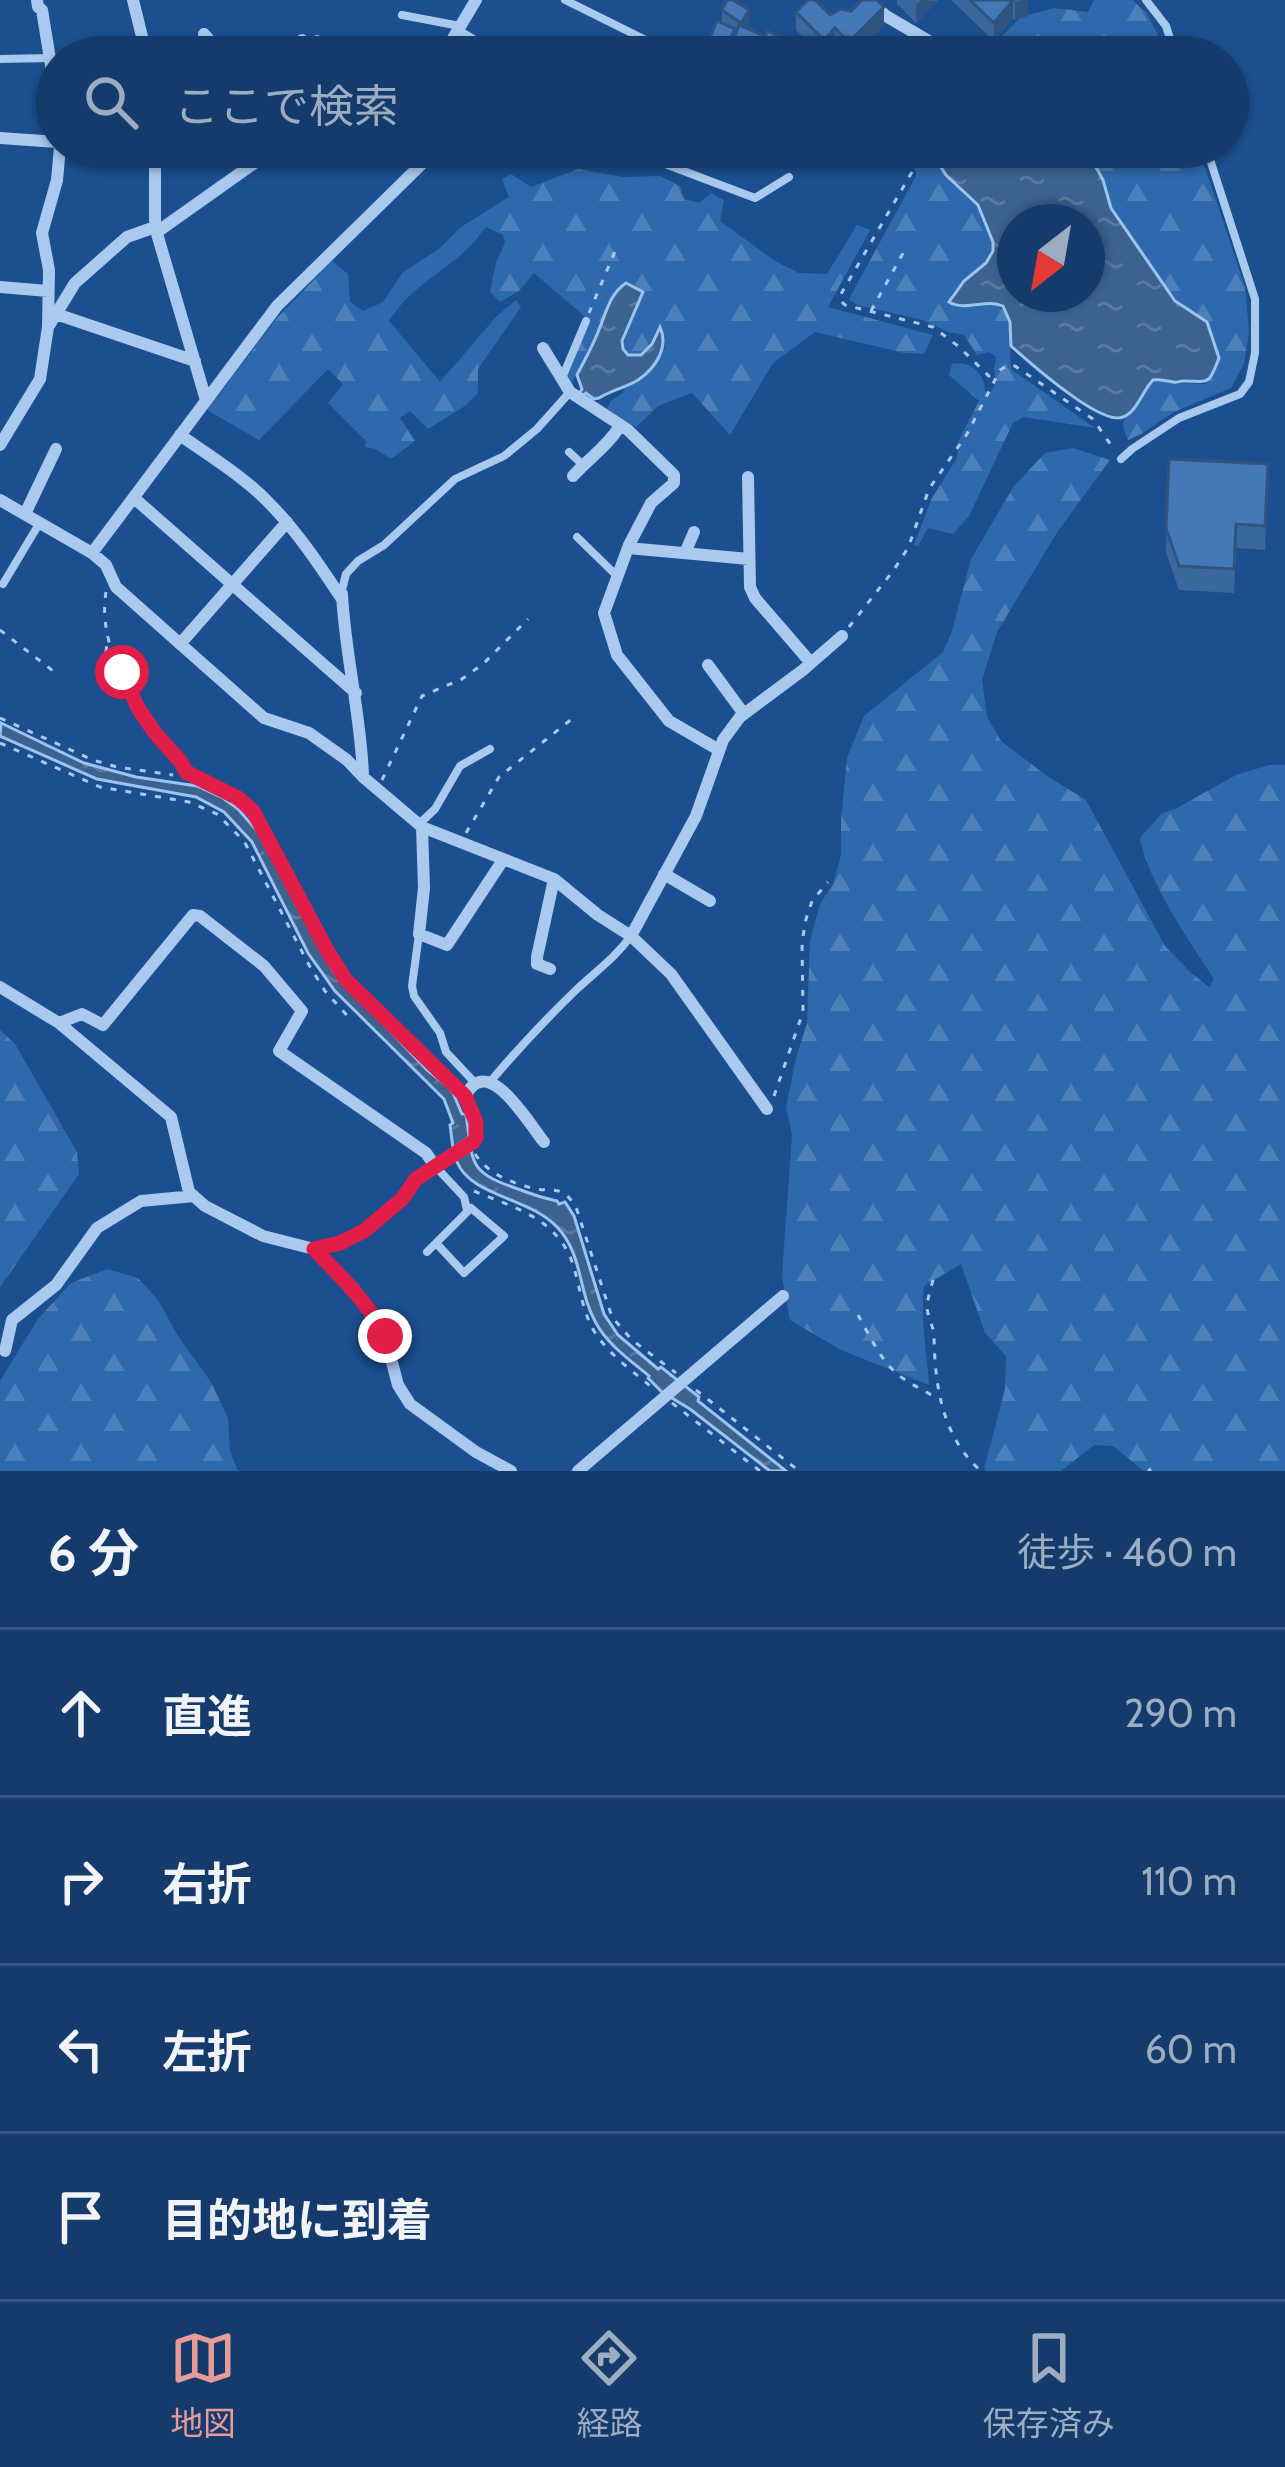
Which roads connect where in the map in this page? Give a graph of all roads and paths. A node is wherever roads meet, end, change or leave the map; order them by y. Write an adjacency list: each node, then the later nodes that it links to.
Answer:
1 (37, 0): 9 (street)
2 (134, 0): 10 (street)
3 (476, 0): 8 (street)
4 (565, 0): 13 (lane)
5 (869, 0): 14 (street)
6 (1146, 0): 15 (lane)
7 (402, 15): 8 (lane)
8 (459, 28): 11 (street); 12 (lane)
9 (46, 36)
10 (142, 36)
11 (455, 36)
12 (471, 36)
13 (635, 36)
14 (920, 36)
15 (1170, 36)
16 (36, 58): 17 (lane)
17 (0, 59)
18 (0, 138): 19 (street)
19 (36, 142)
20 (57, 168): 32 (street)
21 (155, 168): 28 (street)
22 (246, 168): 28 (street)
23 (418, 168): 41 (street)
24 (676, 168): 27 (lane)
25 (1213, 168): 47 (lane)
26 (912, 172): 33 (path)
27 (789, 177)
28 (156, 230): 34 (street); 37 (street)
29 (907, 246): 33 (path)
30 (616, 248): 35 (path)
31 (0, 287): 32 (street)
32 (48, 291): 34 (street)
33 (871, 311): 39 (path)
34 (52, 320): 37 (street); 44 (street)
35 (586, 321): 38 (lane)
36 (543, 348): 38 (street)
37 (195, 361): 41 (street)
38 (562, 378): 40 (street)
39 (994, 381): 47 (path); 69 (path)
40 (570, 392): 42 (street); 65 (lane)
41 (206, 400): 43 (street)
42 (620, 426): 48 (street); 57 (street)
43 (180, 435): 50 (street); 53 (street)
44 (0, 445)
45 (56, 448): 52 (street)
46 (569, 452): 48 (lane)
47 (1121, 459)
48 (578, 471)
49 (748, 477): 60 (street)
50 (134, 498): 58 (street); 64 (street)
51 (0, 500): 52 (street)
52 (25, 514): 54 (street)
53 (287, 522): 64 (street); 65 (street)
54 (40, 523): 58 (street); 63 (lane)
55 (694, 532): 59 (street)
56 (577, 537): 61 (lane)
57 (628, 548): 59 (street); 61 (street)
58 (92, 553): 62 (street)
59 (685, 553): 60 (street)
60 (749, 560): 71 (street)
61 (617, 577): 81 (street)
62 (113, 580): 68 (path); 70 (street)
63 (3, 584)
64 (232, 584): 70 (street); 75 (street)
65 (342, 594): 75 (street)
66 (528, 619): 84 (path)
67 (0, 630): 73 (path)
68 (109, 632): 74 (path); 82 (path)
69 (842, 636): 71 (street)
70 (180, 644): 83 (street)
71 (811, 663): 76 (street)
72 (708, 664): 76 (street)
73 (57, 674)
74 (102, 682)
75 (356, 693): 83 (street)
76 (744, 715): 81 (street)
77 (0, 718): 82 (path)
78 (573, 718): 86 (path)
79 (0, 743): 96 (path)
80 (490, 749): 85 (lane)
81 (719, 750): 88 (street)
82 (186, 772): 99 (street)
83 (363, 778): 84 (street)
84 (378, 790): 85 (street)
85 (421, 826): 86 (street); 92 (street)
86 (460, 844): 87 (street)
87 (503, 860): 89 (street); 92 (street)
88 (664, 874): 91 (street); 93 (street)
89 (554, 879): 93 (street); 94 (street)
90 (827, 882): 100 (path)
91 (710, 901)
92 (419, 934): 98 (lane)
93 (631, 936): 98 (lane); 100 (street)
94 (539, 970)
95 (0, 987): 97 (street)
96 (352, 1021)
97 (58, 1023): 103 (street); 105 (street)
98 (483, 1083): 99 (street); 102 (street)
99 (465, 1096): 101 (street)
100 (767, 1109)
101 (474, 1141): 103 (street); 114 (path)
102 (544, 1142)
103 (435, 1166): 106 (lane); 108 (street)
104 (473, 1191): 115 (path)
105 (194, 1196): 108 (street); 113 (street)
106 (468, 1211): 107 (lane); 107 (lane)
107 (436, 1243): 109 (lane)
108 (314, 1249): 117 (street)
109 (427, 1252)
110 (933, 1280): 116 (path)
111 (783, 1296): 114 (street)
112 (858, 1315): 116 (path)
113 (5, 1351)
114 (683, 1380): 115 (street); 120 (path)
115 (664, 1396): 118 (street); 119 (path)
116 (939, 1401): 121 (path)
117 (511, 1471)
118 (578, 1471)
119 (760, 1471)
120 (799, 1471)
121 (981, 1471)

